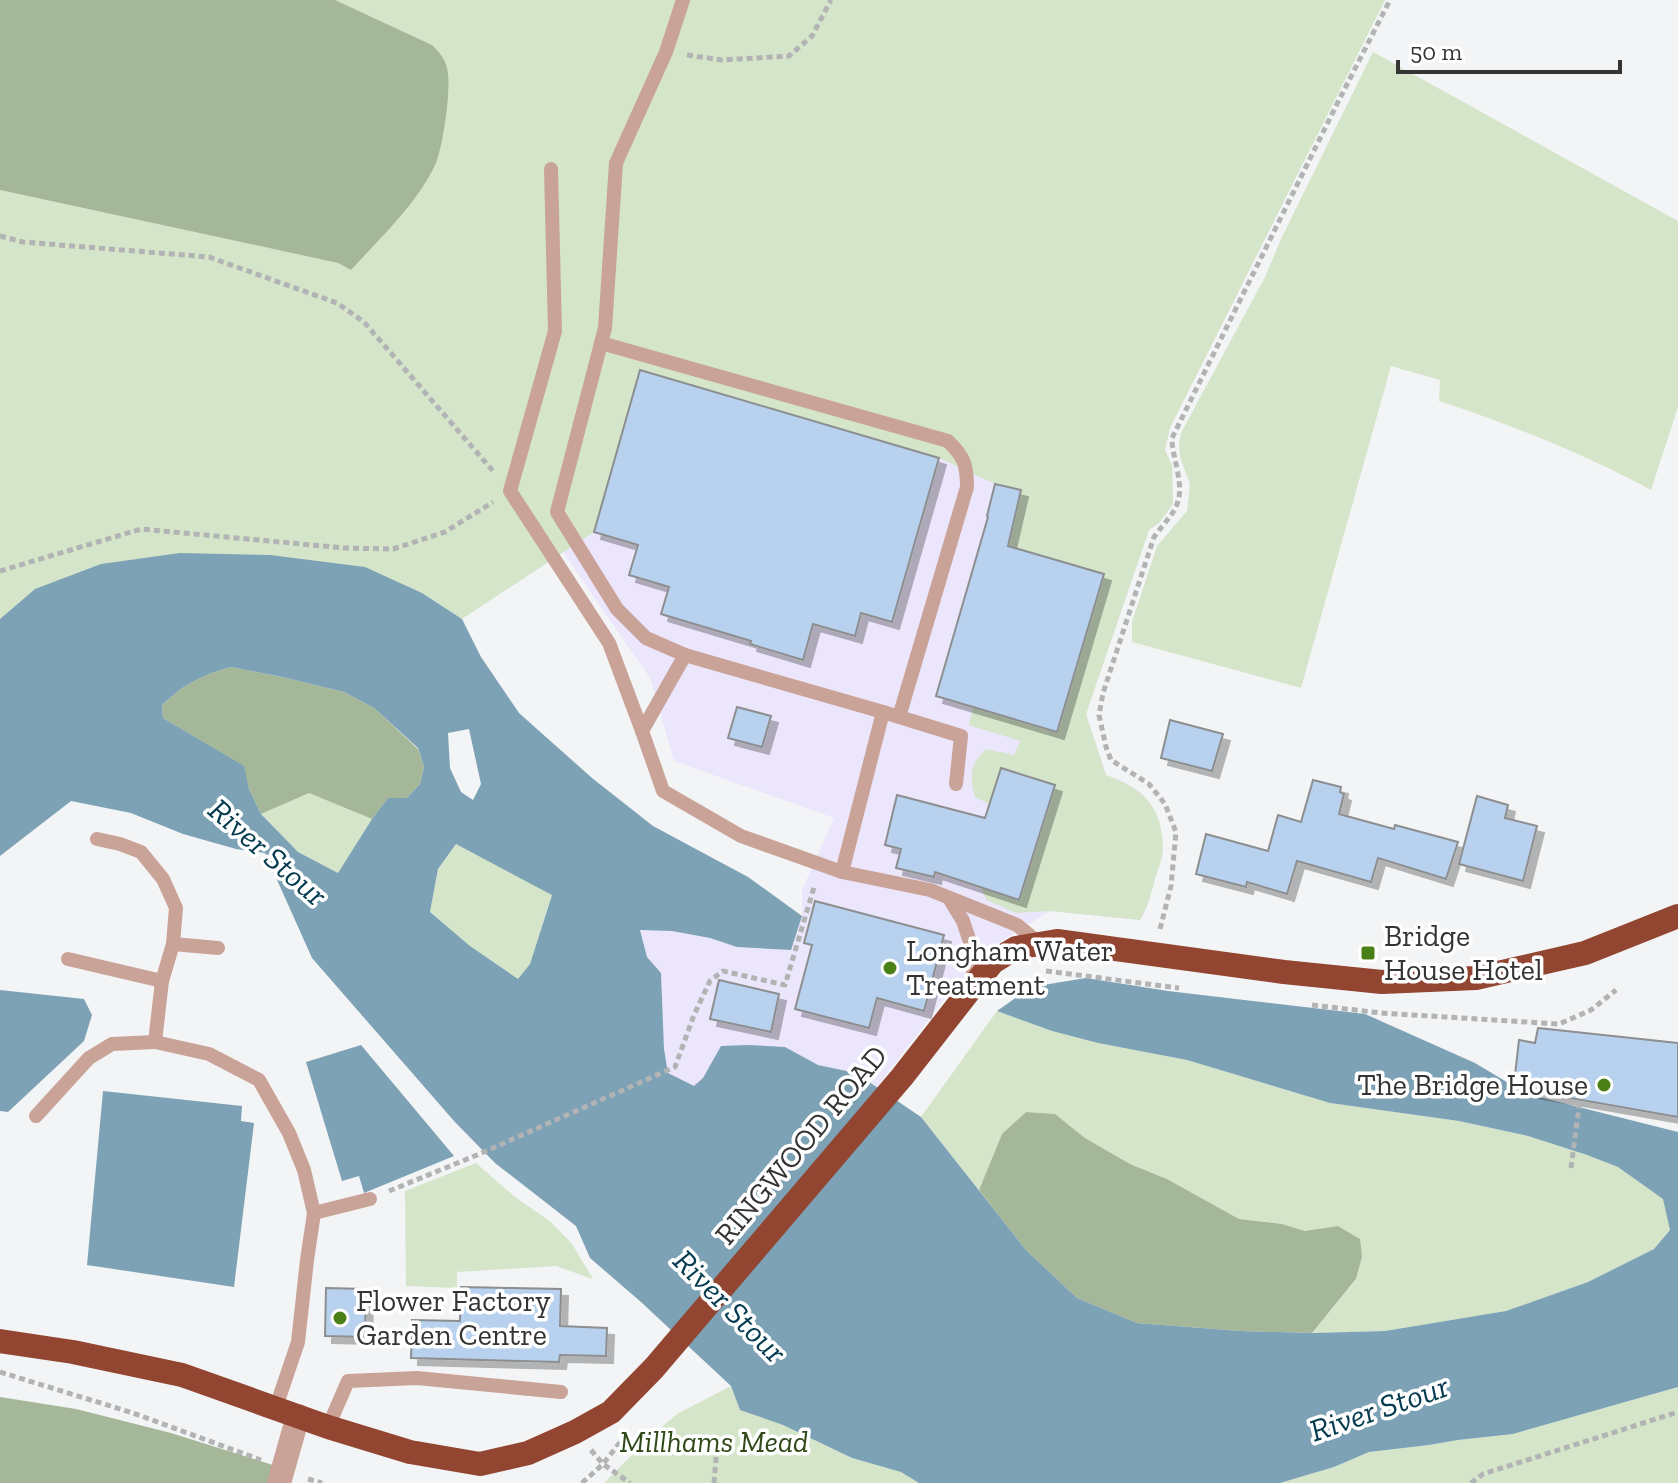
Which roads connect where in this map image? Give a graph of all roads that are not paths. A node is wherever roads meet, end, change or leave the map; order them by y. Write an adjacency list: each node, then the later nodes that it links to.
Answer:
1 (683, 0): 3 (lane)
2 (551, 169): 7 (lane)
3 (601, 343): 4 (lane); 6 (lane)
4 (685, 655): 5 (lane); 7 (lane)
5 (883, 712): 6 (lane); 10 (lane)
6 (899, 717): 8 (lane)
7 (642, 731): 10 (lane)
8 (956, 784)
9 (97, 839): 13 (lane)
10 (842, 872): 11 (lane)
11 (949, 898): 14 (lane); 18 (lane)
12 (1678, 916): 14 (highway, RINGWOOD ROAD)
13 (173, 944): 15 (lane); 17 (lane)
14 (1040, 944): 18 (highway, RINGWOOD ROAD)
15 (218, 948)
16 (68, 959): 17 (lane)
17 (162, 981): 19 (lane)
18 (973, 986): 26 (highway, RINGWOOD ROAD)
19 (155, 1042): 20 (lane); 22 (lane)
20 (36, 1116)
21 (370, 1199): 22 (lane)
22 (314, 1213): 25 (lane)
23 (0, 1341): 25 (highway, RINGWOOD ROAD)
24 (561, 1392): 26 (lane)
25 (287, 1412): 26 (highway, RINGWOOD ROAD); 27 (street)
26 (328, 1427)
27 (281, 1476)

